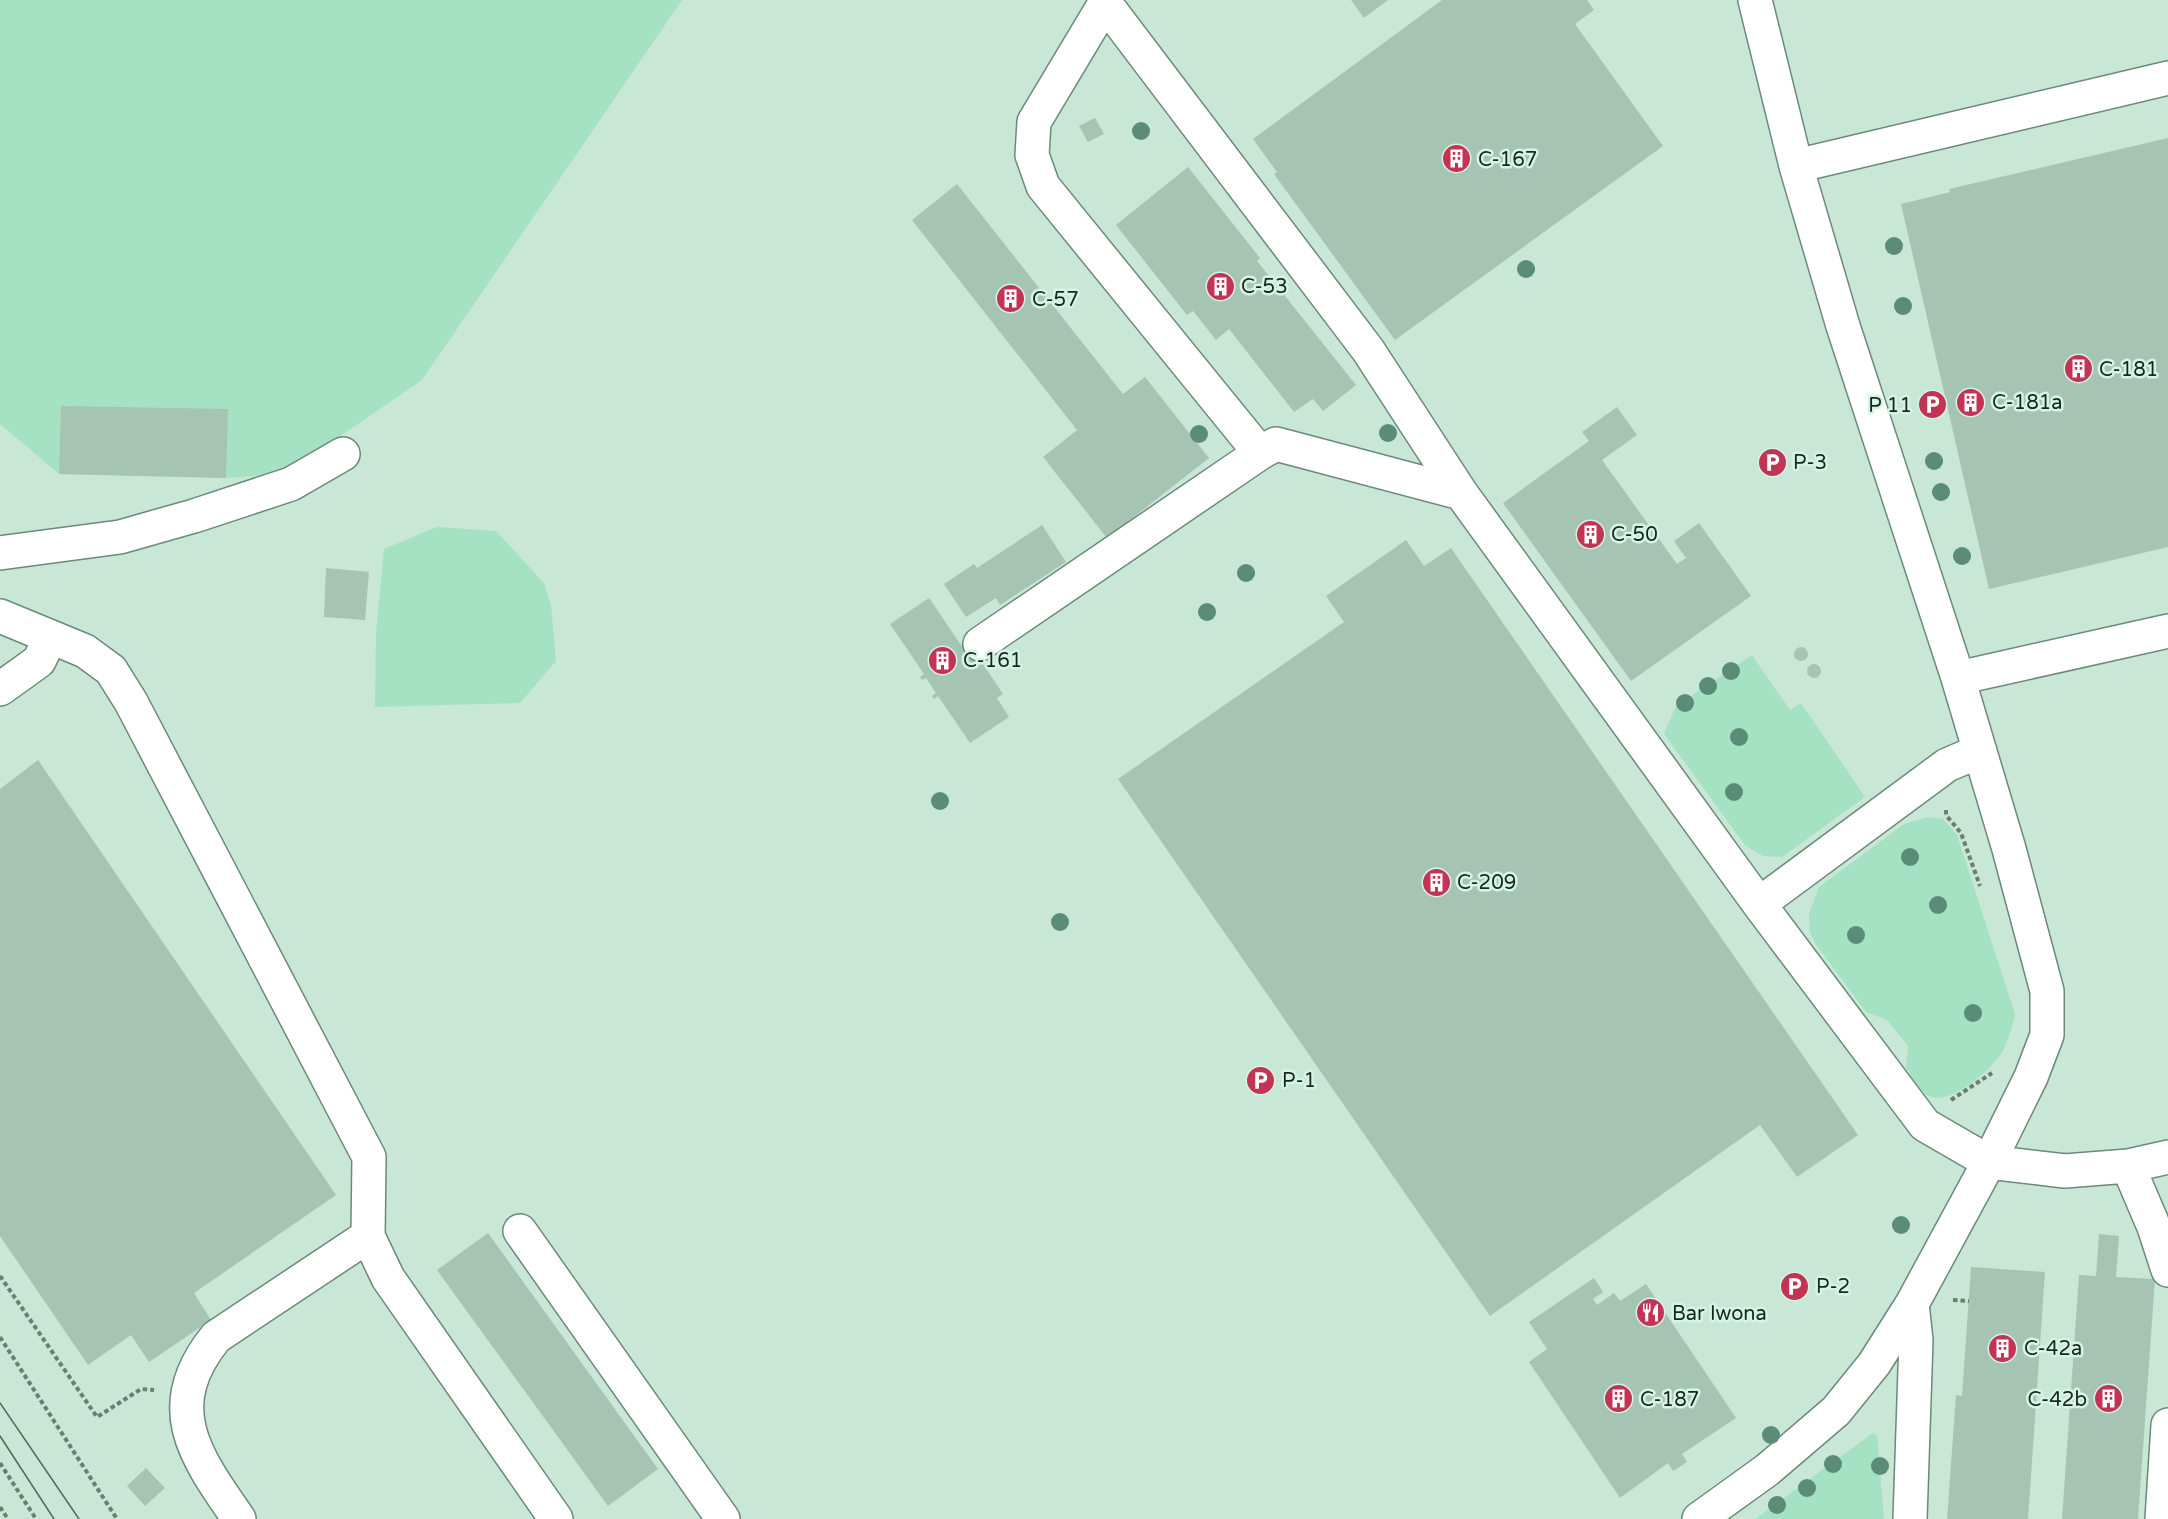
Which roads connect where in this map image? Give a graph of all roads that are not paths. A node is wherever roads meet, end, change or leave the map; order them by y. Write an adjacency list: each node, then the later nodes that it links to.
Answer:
1 (1755, 0): 4 (lane)
2 (1106, 2): 5 (lane); 7 (lane)
3 (2168, 78): 4 (lane)
4 (1796, 166): 13 (lane)
5 (1260, 453): 7 (lane); 12 (lane)
6 (343, 454): 8 (lane)
7 (1461, 493): 16 (lane)
8 (0, 553)
9 (0, 616): 11 (lane)
10 (2168, 631): 13 (lane)
11 (50, 638): 14 (lane); 21 (lane)
12 (980, 644)
13 (1958, 678): 15 (lane)
14 (0, 689)
15 (1980, 751): 16 (lane); 18 (lane)
16 (1760, 904): 18 (lane)
17 (2168, 1157): 19 (lane)
18 (1989, 1162): 19 (lane); 23 (lane)
19 (2128, 1166): 22 (lane)
20 (520, 1231): 27 (lane)
21 (368, 1236): 25 (lane); 26 (lane)
22 (2168, 1270)
23 (1911, 1304): 28 (lane); 29 (lane)
24 (2168, 1425): 30 (lane)
25 (239, 1519)
26 (556, 1519)
27 (723, 1519)
28 (1699, 1519)
29 (1910, 1519)
30 (2162, 1519)

